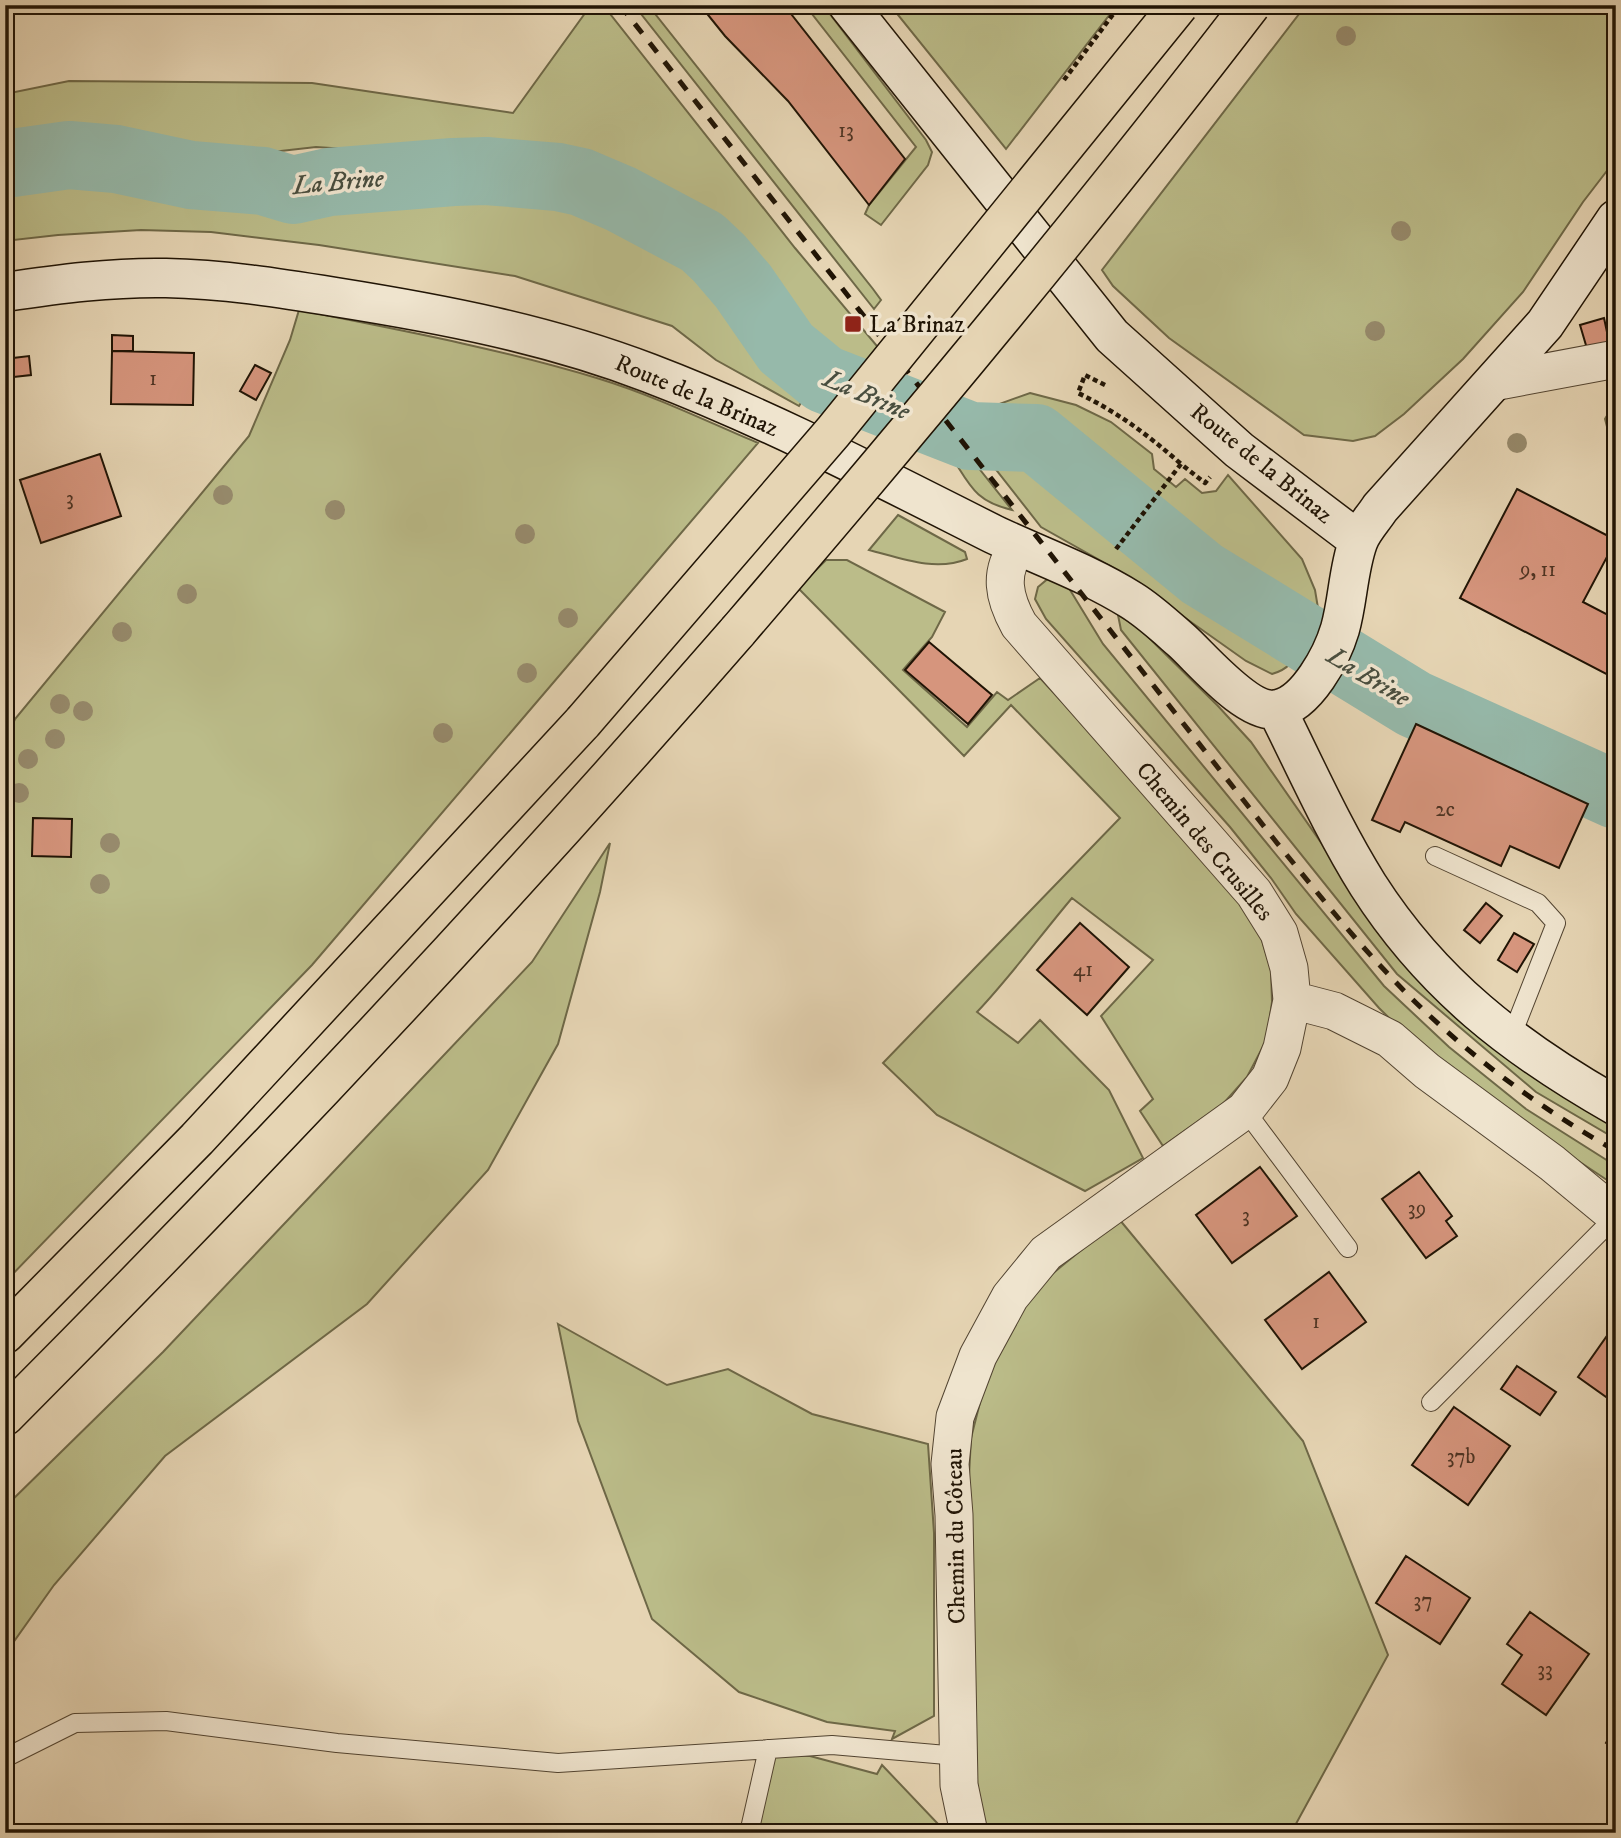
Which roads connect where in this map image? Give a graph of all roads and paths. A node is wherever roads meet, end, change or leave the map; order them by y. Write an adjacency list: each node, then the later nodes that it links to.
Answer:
1 (848, 5): 11 (street, Route de la Brinaz)
2 (1179, 5): 22 (highway, bridge)
3 (1251, 5): 24 (highway, bridge)
4 (1616, 219): 7 (street, Route de la Brinaz)
5 (5, 292): 13 (street, Route de la Brinaz)
6 (1616, 359): 7 (street)
7 (1493, 382): 11 (street, Route de la Brinaz)
8 (1108, 387): 9 (path)
9 (1181, 464): 10 (path); 12 (path)
10 (1196, 477)
11 (1358, 540): 14 (street)
12 (1119, 545)
13 (1018, 546): 14 (street, Route de la Brinaz); 16 (street, Chemin des Crusilles)
14 (1277, 710): 17 (street)
15 (1435, 856): 17 (lane)
16 (1292, 1000): 19 (street, Chemin du Côteau); 20 (street)
17 (1510, 1040): 18 (street)
18 (1616, 1106)
19 (1245, 1110): 21 (lane); 26 (street, Chemin du Côteau)
20 (1616, 1216): 23 (lane)
21 (1348, 1248)
22 (5, 1334)
23 (1431, 1402)
24 (5, 1416)
25 (768, 1749): 26 (lane); 27 (lane); 28 (lane)
26 (958, 1756): 29 (street, Chemin du Côteau)
27 (5, 1758)
28 (750, 1833)
29 (970, 1833)

